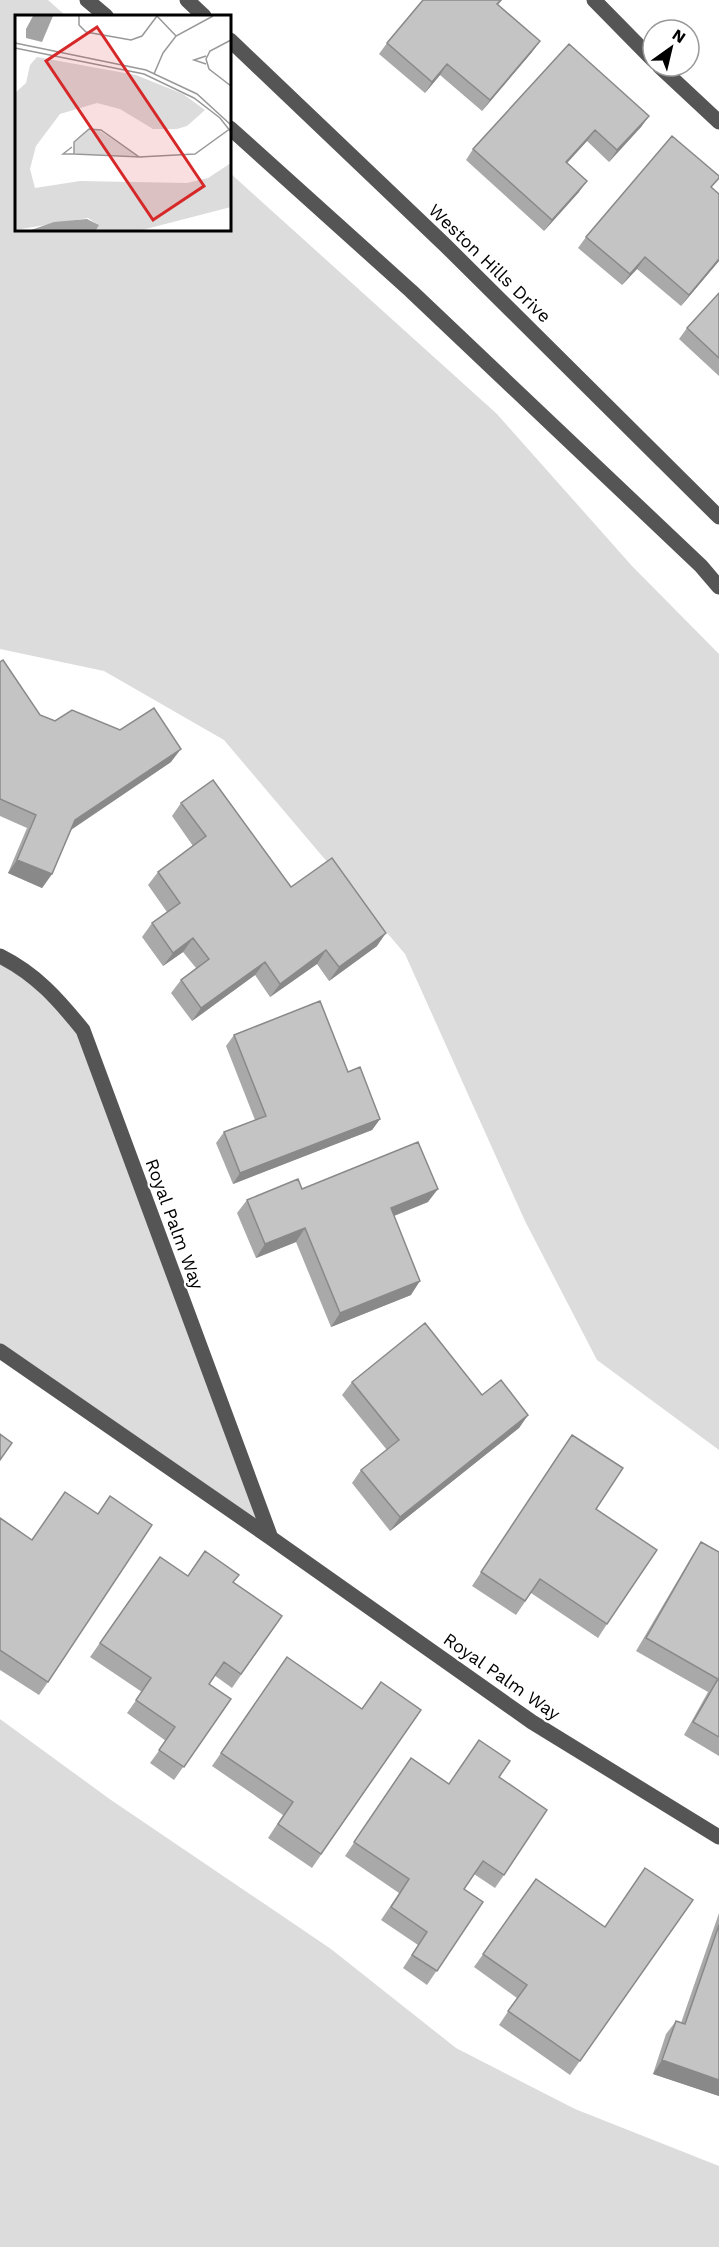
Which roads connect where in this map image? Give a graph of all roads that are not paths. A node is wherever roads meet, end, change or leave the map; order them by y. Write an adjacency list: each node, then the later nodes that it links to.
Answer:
1 (87, 0): 4 (street)
2 (187, 0): 5 (street)
3 (594, 0): 7 (street)
4 (105, 15)
5 (203, 15)
6 (231, 41): 11 (street, Weston Hills Drive)
7 (641, 48)
8 (672, 78): 9 (street)
9 (719, 122)
10 (231, 129): 12 (street)
11 (719, 517)
12 (719, 587)
13 (0, 956): 15 (street, Royal Palm Way)
14 (0, 1351): 15 (street, Royal Palm Way)
15 (271, 1538): 16 (street, Royal Palm Way)
16 (719, 1837)

